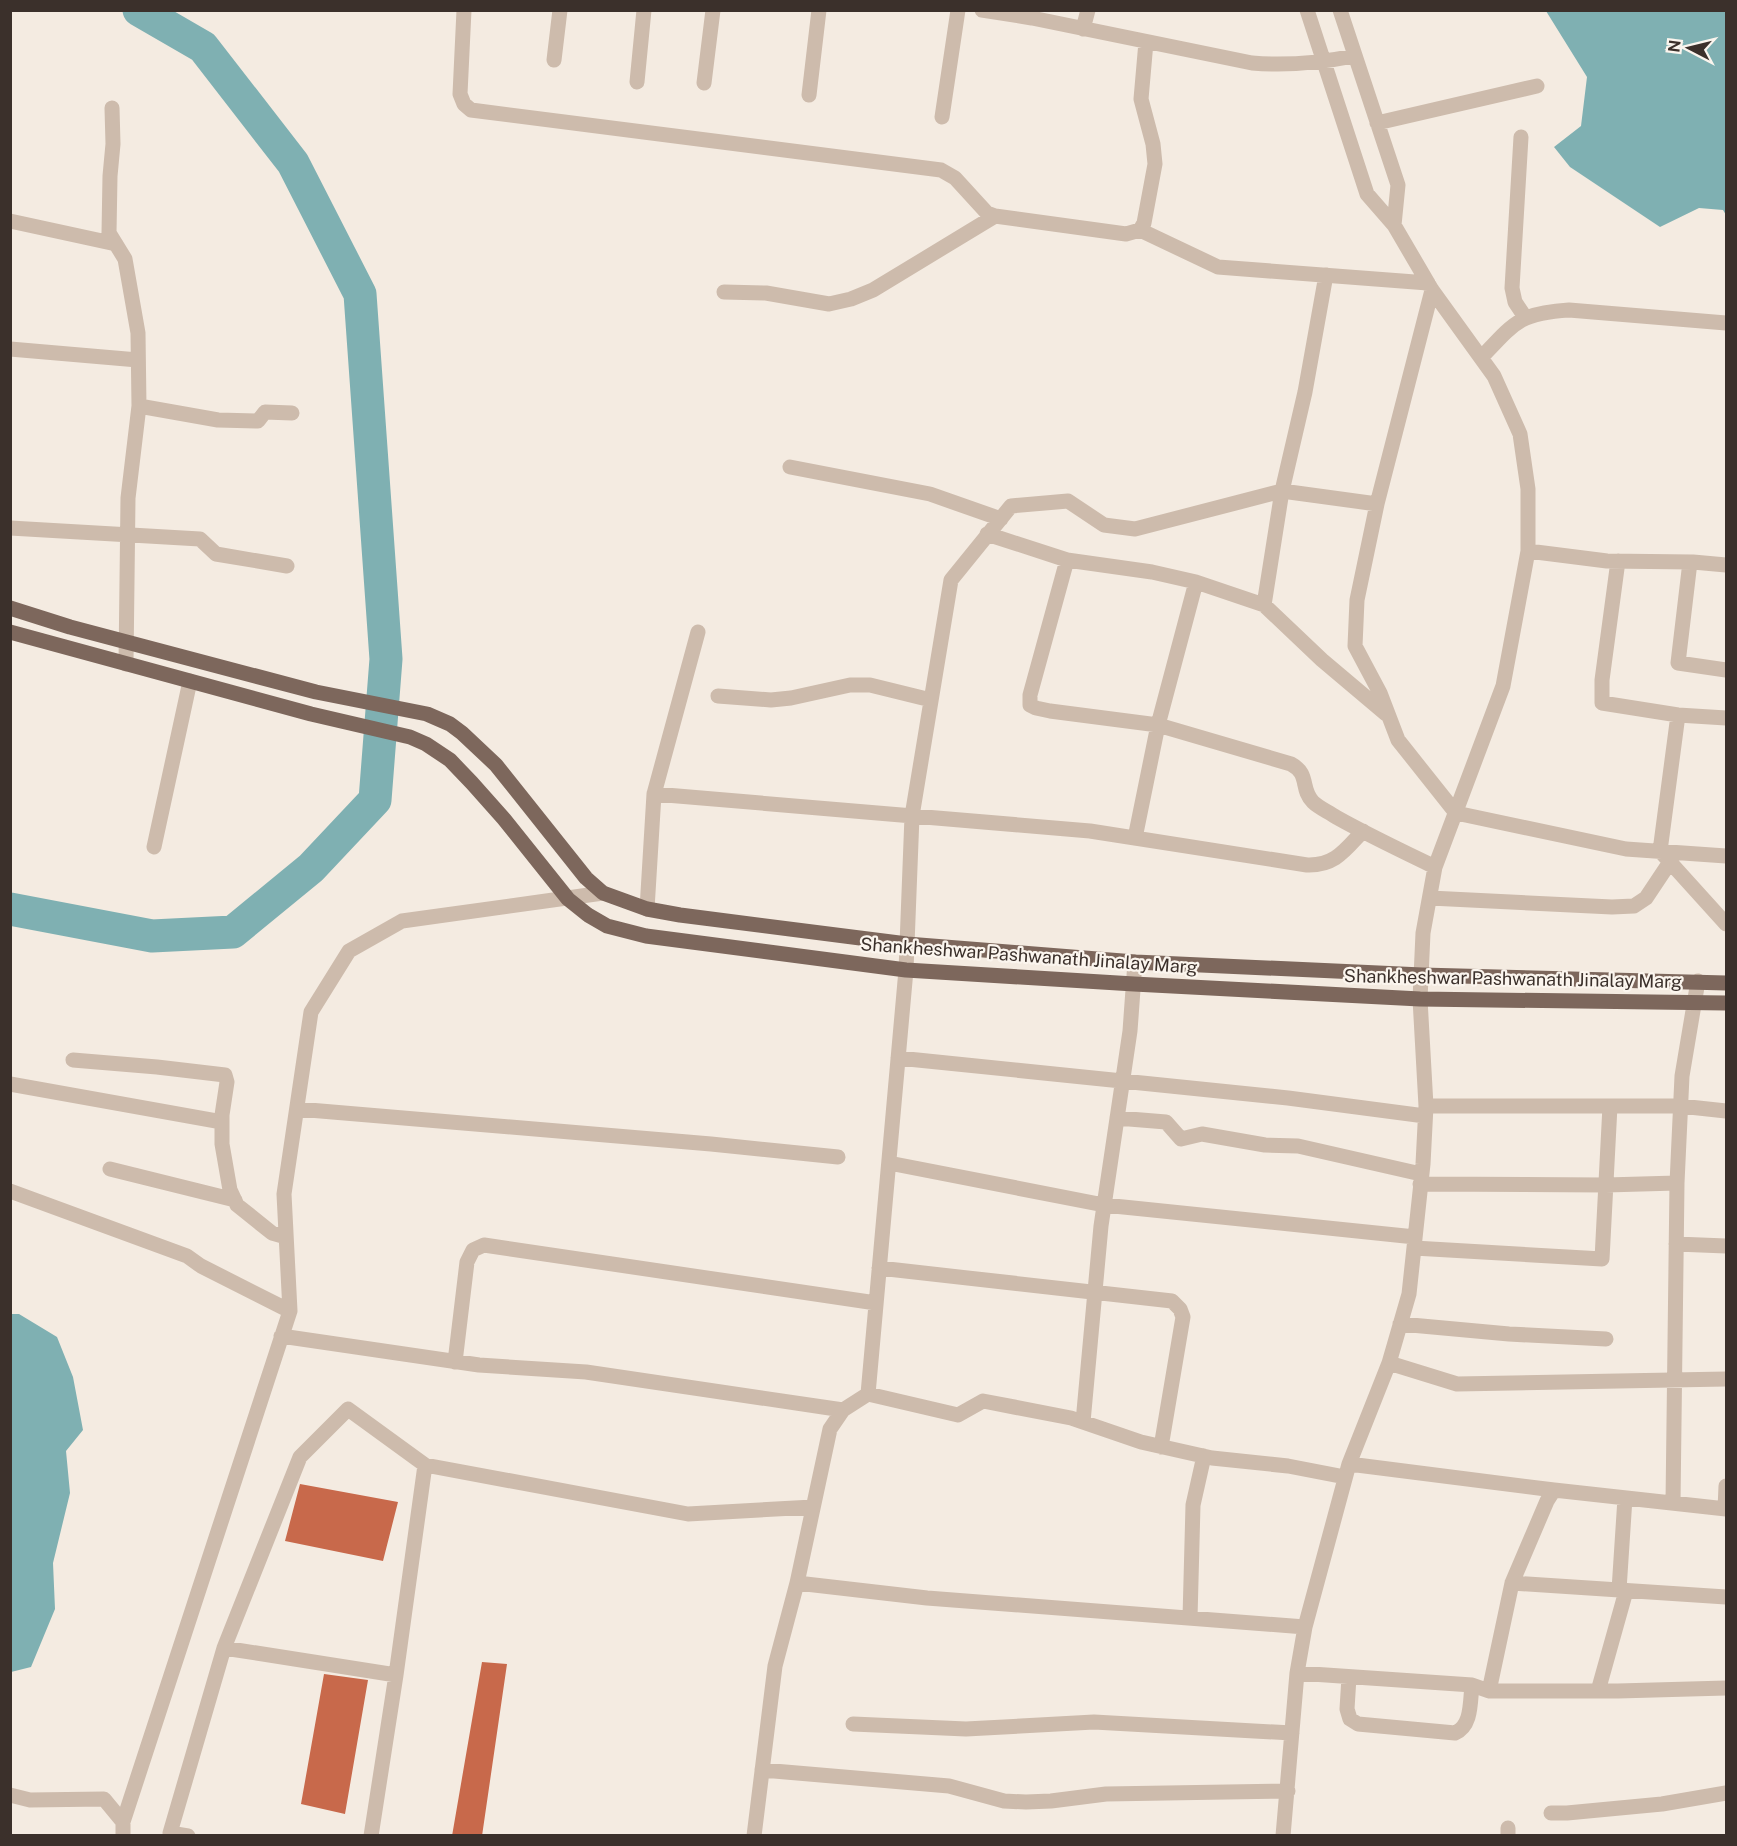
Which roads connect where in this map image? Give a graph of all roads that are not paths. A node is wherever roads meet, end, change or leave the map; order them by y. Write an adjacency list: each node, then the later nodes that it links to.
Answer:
1 (464, 10): 24 (street)
2 (560, 10): 14 (street)
3 (644, 10): 16 (street)
4 (713, 10): 17 (street)
5 (819, 10): 19 (street)
6 (958, 10): 21 (street)
7 (982, 10): 11 (street)
8 (1088, 10): 11 (street)
9 (1307, 10): 15 (street)
10 (1340, 10): 13 (street)
11 (1083, 29): 12 (street)
12 (1146, 42): 15 (street); 27 (street)
13 (1354, 56): 15 (street); 22 (street)
14 (554, 60)
15 (1324, 63): 26 (street)
16 (637, 82)
17 (704, 83)
18 (1537, 86): 22 (street)
19 (809, 95)
20 (112, 108): 28 (street)
21 (942, 117)
22 (1377, 123): 26 (street)
23 (1521, 137): 32 (street)
24 (995, 216): 27 (street); 31 (street)
25 (10, 221): 28 (street)
26 (1394, 225): 30 (street)
27 (1140, 230): 29 (street)
28 (116, 244): 36 (street)
29 (1326, 276): 30 (street); 40 (street)
30 (1430, 286): 35 (street); 41 (street)
31 (724, 292)
32 (1525, 317): 33 (street); 35 (street)
33 (1726, 323)
34 (10, 349): 36 (street)
35 (1481, 358): 46 (street)
36 (138, 360): 37 (street)
37 (139, 406): 38 (street); 45 (street)
38 (292, 413)
39 (790, 467): 42 (street)
40 (1282, 491): 41 (street); 42 (street); 53 (street)
41 (1377, 504): 64 (street)
42 (1001, 519): 44 (street)
43 (10, 528): 45 (street)
44 (987, 534): 47 (street); 62 (street)
45 (126, 536): 51 (street); 57 (street)
46 (1528, 551): 48 (street); 68 (street)
47 (1067, 560): 52 (street); 66 (street)
48 (1618, 561): 49 (street); 63 (street)
49 (1690, 562): 50 (street); 59 (street)
50 (1726, 565)
51 (287, 566)
52 (1196, 582): 53 (street); 66 (street)
53 (1264, 605): 64 (street)
54 (10, 608): 57 (main road)
55 (10, 632): 58 (main road, Shankheshwar Pashwanath Jinalay Marg)
56 (698, 632): 67 (street)
57 (126, 642): 58 (street); 76 (main road)
58 (126, 664): 60 (main road, Shankheshwar Pashwanath Jinalay Marg)
59 (1726, 670)
60 (190, 681): 72 (street); 78 (main road, Shankheshwar Pashwanath Jinalay Marg)
61 (718, 696): 62 (street)
62 (931, 700): 69 (street)
63 (1678, 715): 65 (street); 74 (street)
64 (1389, 716): 68 (street)
65 (1726, 718)
66 (1158, 725): 70 (street); 71 (street)
67 (654, 794): 69 (street); 79 (street)
68 (1456, 813): 74 (street); 75 (street)
69 (912, 816): 71 (street); 81 (street)
70 (1363, 831): 71 (street); 75 (street)
71 (1135, 838)
72 (154, 847)
73 (1726, 856): 74 (street)
74 (1665, 857): 77 (street); 80 (street)
75 (1435, 867): 77 (street)
76 (603, 893): 78 (street); 79 (main road)
77 (1430, 898): 84 (street)
78 (568, 899): 83 (main road, Shankheshwar Pashwanath Jinalay Marg); 97 (street)
79 (647, 909): 81 (main road)
80 (1726, 924)
81 (907, 944): 82 (main road); 83 (street)
82 (1136, 962): 84 (main road); 87 (street)
83 (906, 970): 87 (main road, Shankheshwar Pashwanath Jinalay Marg); 91 (street)
84 (1422, 975): 85 (main road); 88 (street)
85 (1698, 981): 86 (main road); 89 (street)
86 (1726, 983)
87 (1134, 984): 88 (main road, Shankheshwar Pashwanath Jinalay Marg); 93 (street)
88 (1420, 999): 89 (main road, Shankheshwar Pashwanath Jinalay Marg); 98 (street)
89 (1694, 1002): 90 (main road, Shankheshwar Pashwanath Jinalay Marg); 96 (street)
90 (1726, 1003)
91 (898, 1058): 93 (street); 103 (street)
92 (73, 1060): 101 (street)
93 (1122, 1081): 98 (street); 100 (street)
94 (10, 1084): 101 (street)
95 (1610, 1106): 96 (street); 98 (street); 107 (street)
96 (1680, 1106): 99 (street); 106 (street)
97 (297, 1109): 102 (street); 111 (street)
98 (1425, 1111): 105 (street)
99 (1726, 1111)
100 (1117, 1118): 105 (street); 110 (street)
101 (222, 1122): 109 (street)
102 (838, 1157)
103 (889, 1163): 110 (street); 115 (street)
104 (110, 1169): 109 (street)
105 (1421, 1179): 107 (street); 112 (street)
106 (1677, 1183): 107 (street); 113 (street)
107 (1606, 1185): 112 (street)
108 (10, 1191): 118 (street)
109 (235, 1200): 111 (street)
110 (1104, 1205): 112 (street); 116 (street)
111 (286, 1237): 118 (street)
112 (1414, 1242): 119 (street)
113 (1676, 1244): 114 (street); 124 (street)
114 (1726, 1246)
115 (879, 1268): 116 (street); 117 (street)
116 (1094, 1293): 128 (street); 129 (street)
117 (876, 1303): 122 (street); 126 (street)
118 (290, 1311): 120 (street)
119 (1400, 1324): 121 (street); 123 (street)
120 (281, 1336): 122 (street); 160 (street)
121 (1606, 1339)
122 (455, 1362): 127 (street)
123 (1389, 1364): 124 (street); 132 (street)
124 (1675, 1379): 125 (street); 136 (street)
125 (1726, 1379)
126 (868, 1394): 127 (street); 128 (street)
127 (843, 1410): 137 (street)
128 (1083, 1422): 129 (street)
129 (1161, 1447): 130 (street)
130 (1204, 1456): 132 (street); 143 (street)
131 (425, 1465): 137 (street); 145 (street); 147 (street)
132 (1347, 1470): 134 (street); 144 (street)
133 (1726, 1486): 138 (street)
134 (1554, 1490): 135 (street); 140 (street)
135 (1625, 1498): 136 (street); 141 (street)
136 (1673, 1503): 138 (street)
137 (813, 1507): 139 (street)
138 (1726, 1509)
139 (796, 1583): 143 (street); 155 (street)
140 (1512, 1583): 141 (street); 151 (street)
141 (1623, 1590): 142 (street); 152 (street)
142 (1726, 1597)
143 (1190, 1618): 144 (street)
144 (1305, 1627): 146 (street)
145 (224, 1648): 147 (street); 161 (street)
146 (1297, 1673): 148 (street); 154 (street)
147 (396, 1675): 163 (street)
148 (1349, 1677): 149 (street); 149 (street)
149 (1472, 1685): 151 (street)
150 (1726, 1688): 152 (street)
151 (1489, 1691): 152 (street)
152 (1598, 1691)
153 (853, 1724): 154 (street)
154 (1292, 1733): 156 (street)
155 (762, 1770): 156 (street); 164 (street)
156 (1288, 1791): 165 (street)
157 (1726, 1793): 159 (street)
158 (10, 1795): 160 (street)
159 (1551, 1813)
160 (123, 1829)
161 (171, 1834): 162 (street)
162 (188, 1836)
163 (371, 1836)
164 (754, 1836)
165 (1283, 1836)

